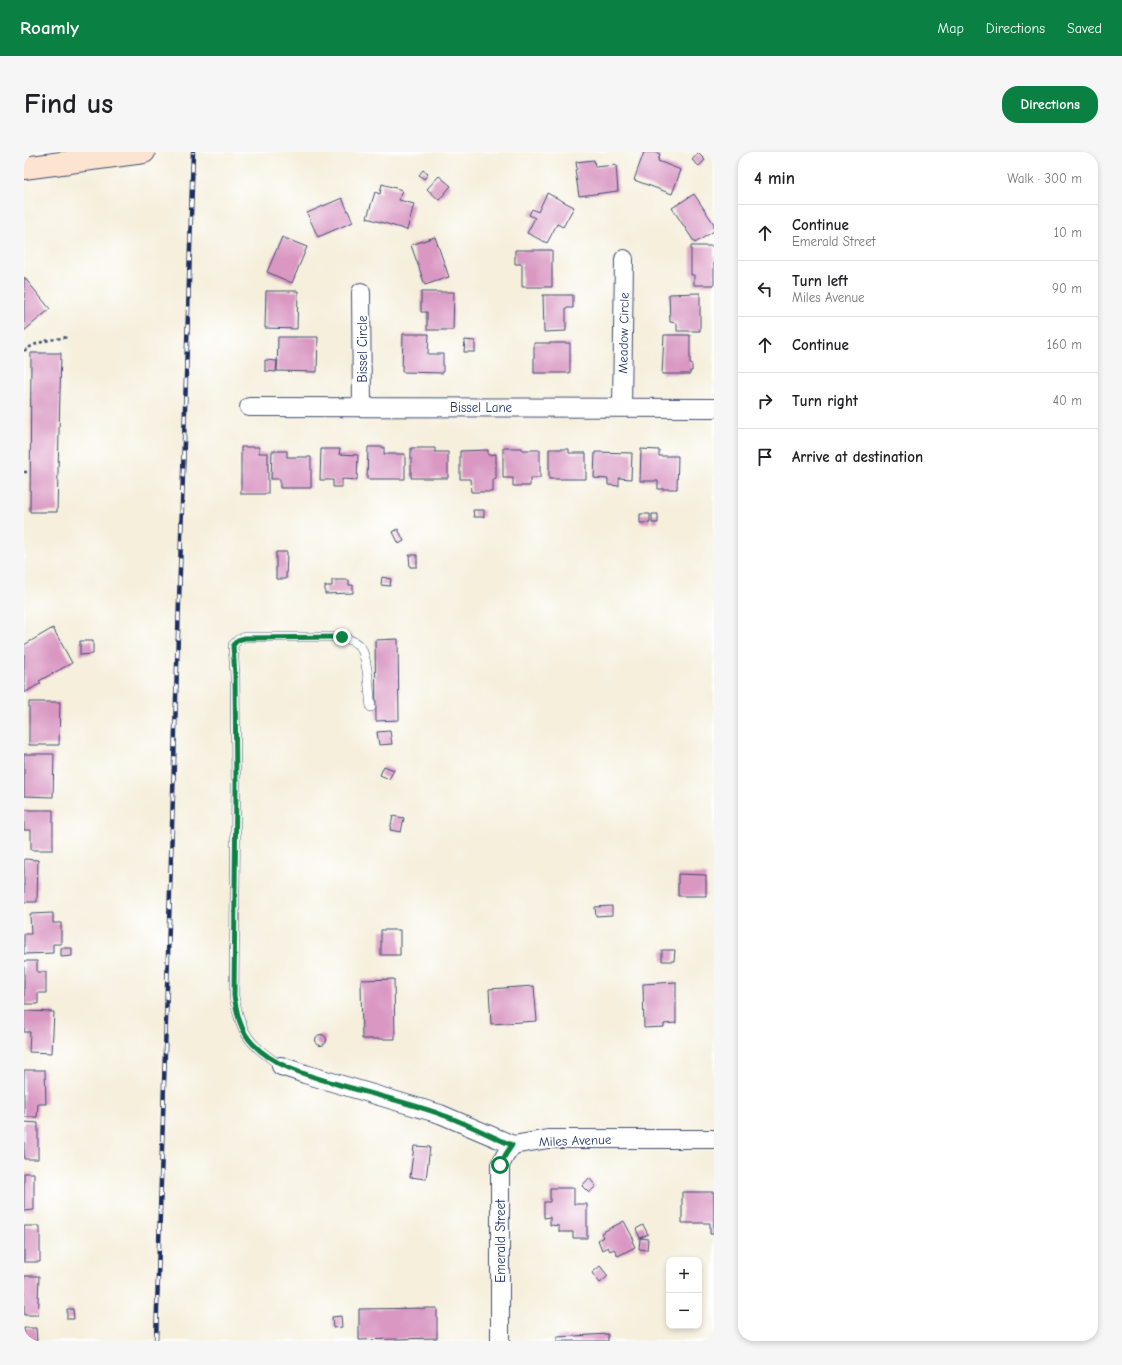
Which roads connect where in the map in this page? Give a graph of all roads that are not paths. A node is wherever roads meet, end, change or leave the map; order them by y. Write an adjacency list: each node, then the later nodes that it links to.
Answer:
1 (136, 153): 2 (main road)
2 (24, 168)
3 (624, 260): 7 (street, Meadow Circle)
4 (361, 292): 6 (street, Bissel Circle)
5 (249, 407): 6 (street, Bissel Lane)
6 (362, 407): 7 (street, Bissel Lane)
7 (622, 407): 8 (street, Bissel Lane)
8 (714, 408)
9 (371, 707): 10 (lane)
10 (281, 1066): 12 (street)
11 (714, 1139): 12 (street, Miles Avenue)
12 (512, 1145): 13 (street, Emerald Street)
13 (500, 1341)

